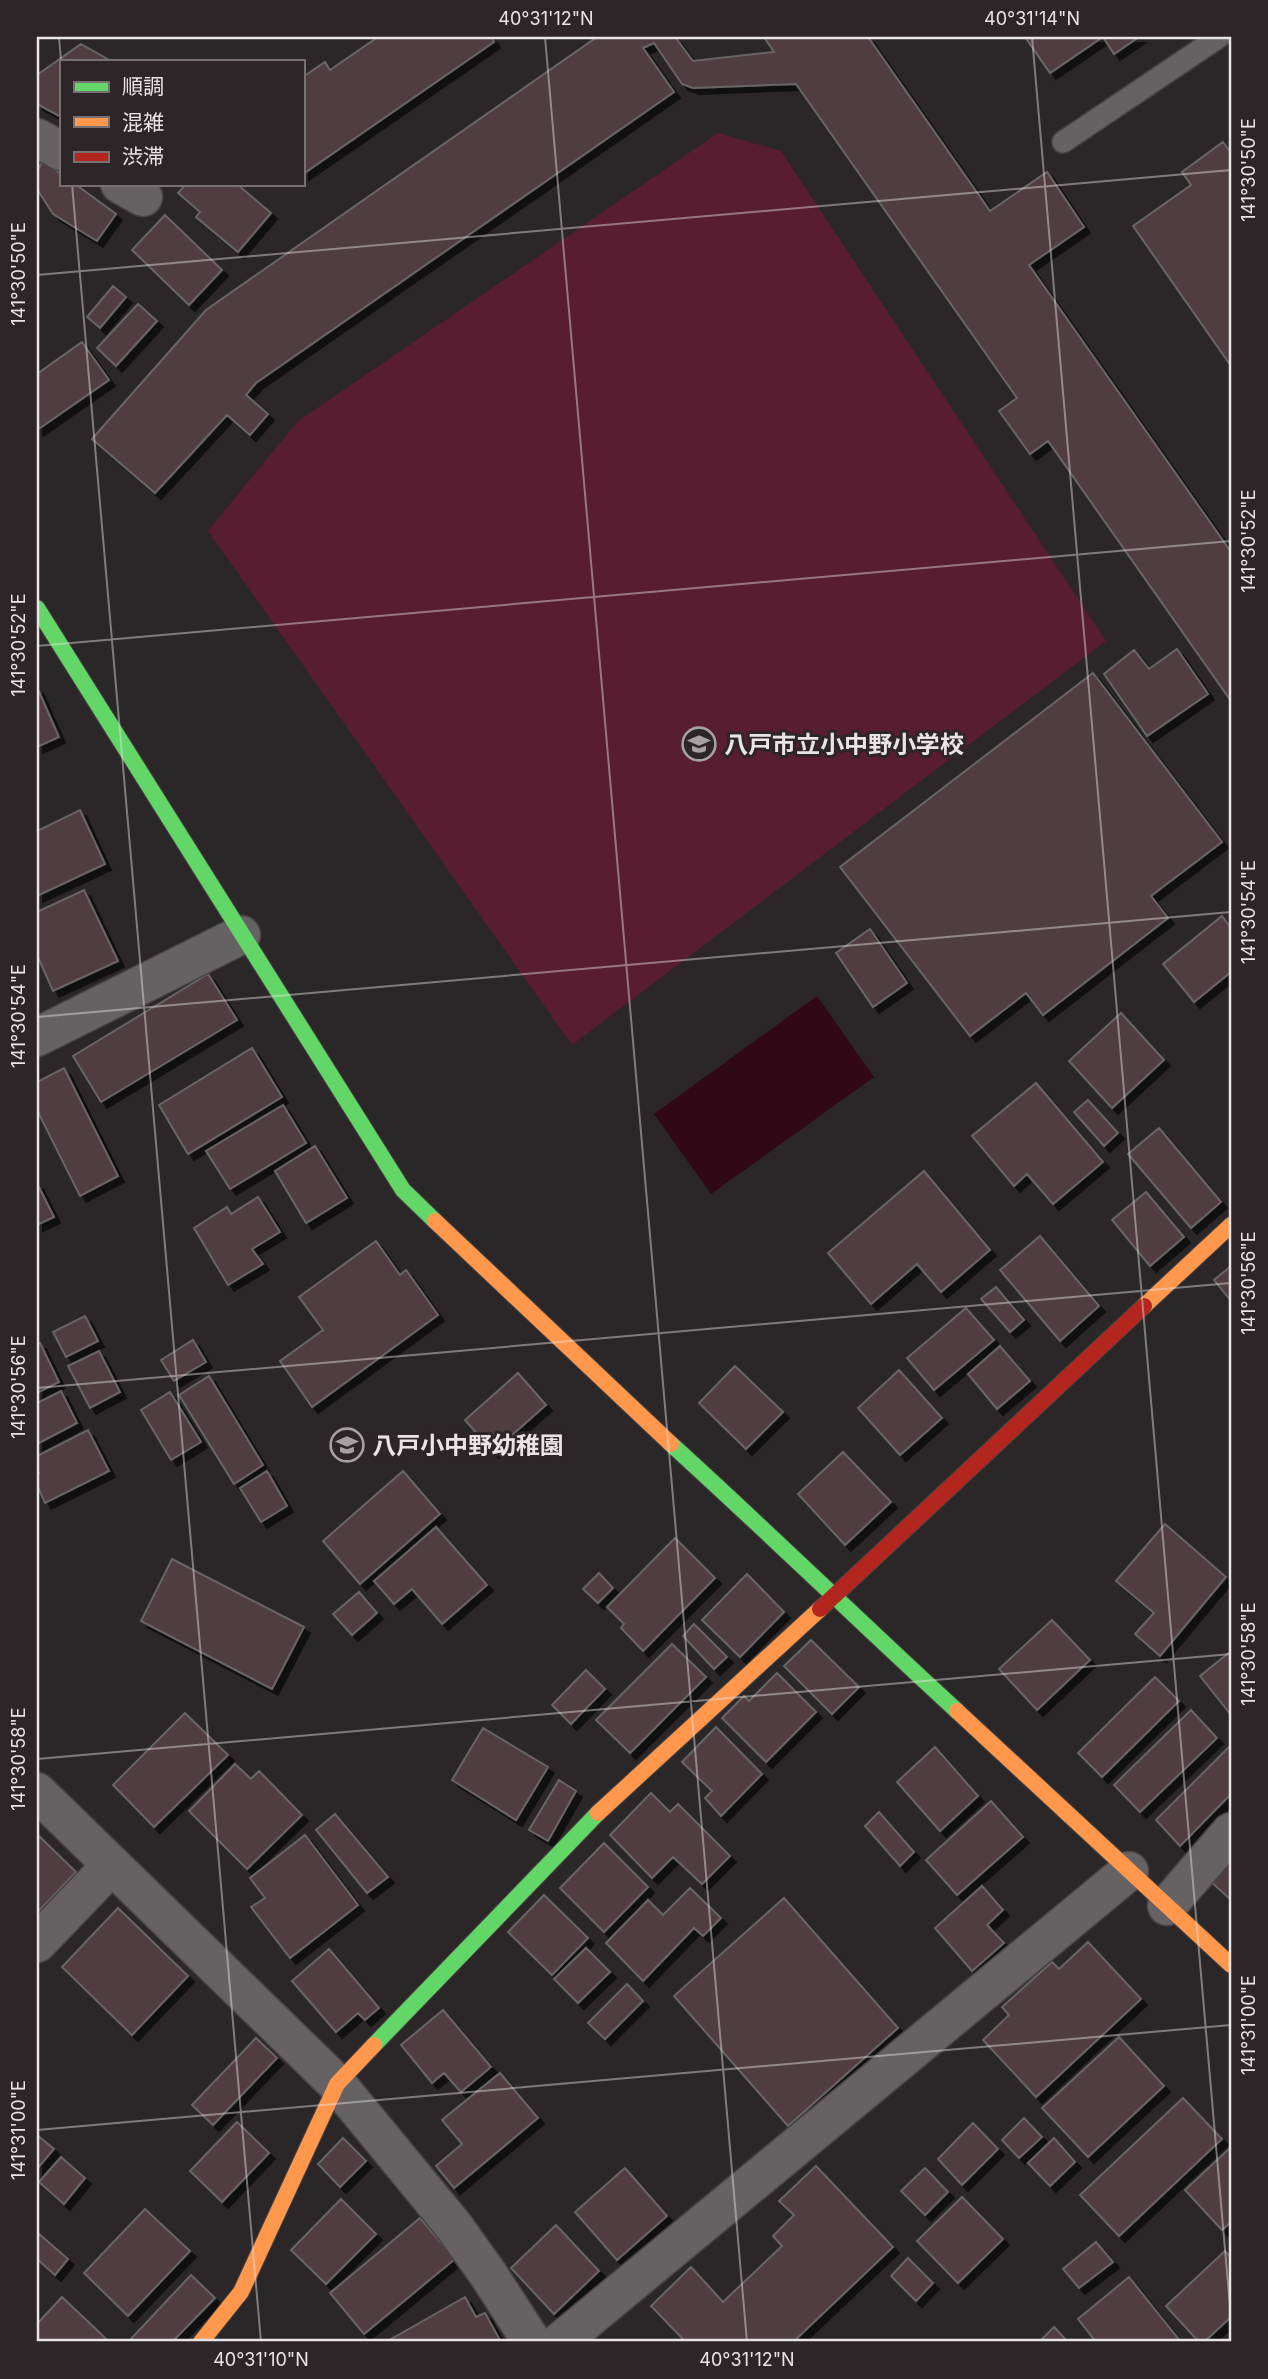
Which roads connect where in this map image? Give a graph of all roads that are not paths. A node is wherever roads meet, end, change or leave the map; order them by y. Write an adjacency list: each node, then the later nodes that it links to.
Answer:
1 (1219, 37): 3 (lane)
2 (37, 138): 4 (street)
3 (1063, 142)
4 (60, 150)
5 (37, 608): 6 (street)
6 (241, 935): 7 (street); 9 (street)
7 (37, 1037)
8 (1231, 1225): 9 (street)
9 (833, 1597): 13 (street); 17 (street)
10 (37, 1792): 12 (street)
11 (1231, 1832): 14 (street)
12 (112, 1865): 15 (street); 17 (street)
13 (1129, 1871): 14 (street); 20 (street)
14 (1167, 1906): 16 (street)
15 (37, 1943)
16 (1231, 1965)
17 (337, 2084): 18 (street); 19 (street)
18 (201, 2342)
19 (533, 2342)
20 (560, 2342)

